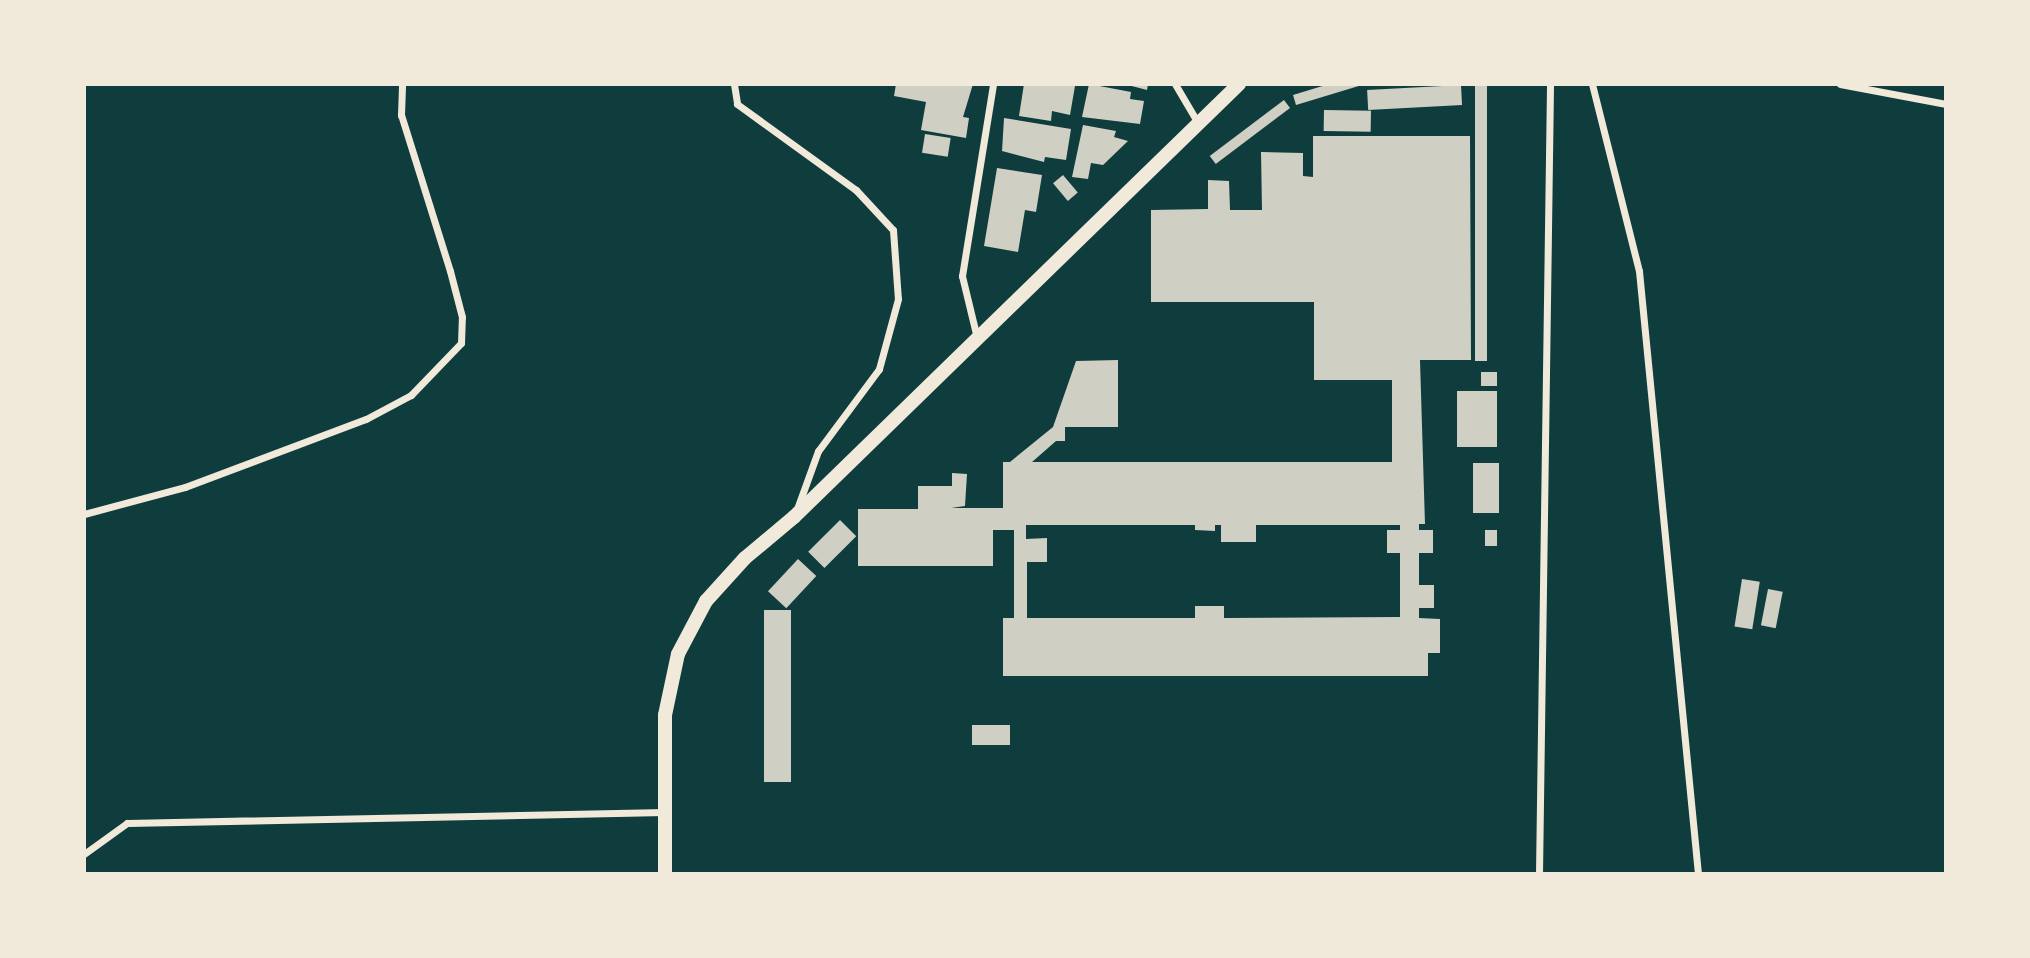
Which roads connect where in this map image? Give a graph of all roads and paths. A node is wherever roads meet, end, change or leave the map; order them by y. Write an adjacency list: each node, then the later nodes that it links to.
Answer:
1 (402, 84): 12 (street)
2 (734, 84): 13 (street)
3 (993, 84): 11 (street)
4 (1175, 84): 10 (street)
5 (1239, 84): 10 (main road)
6 (1550, 84): 17 (street)
7 (1592, 84): 18 (street)
8 (1840, 84): 9 (street)
9 (1946, 104)
10 (1198, 123): 11 (main road)
11 (978, 339): 13 (main road)
12 (84, 514)
13 (794, 517): 14 (main road)
14 (665, 811): 15 (street); 16 (main road)
15 (84, 854)
16 (665, 874)
17 (1539, 874)
18 (1698, 874)

